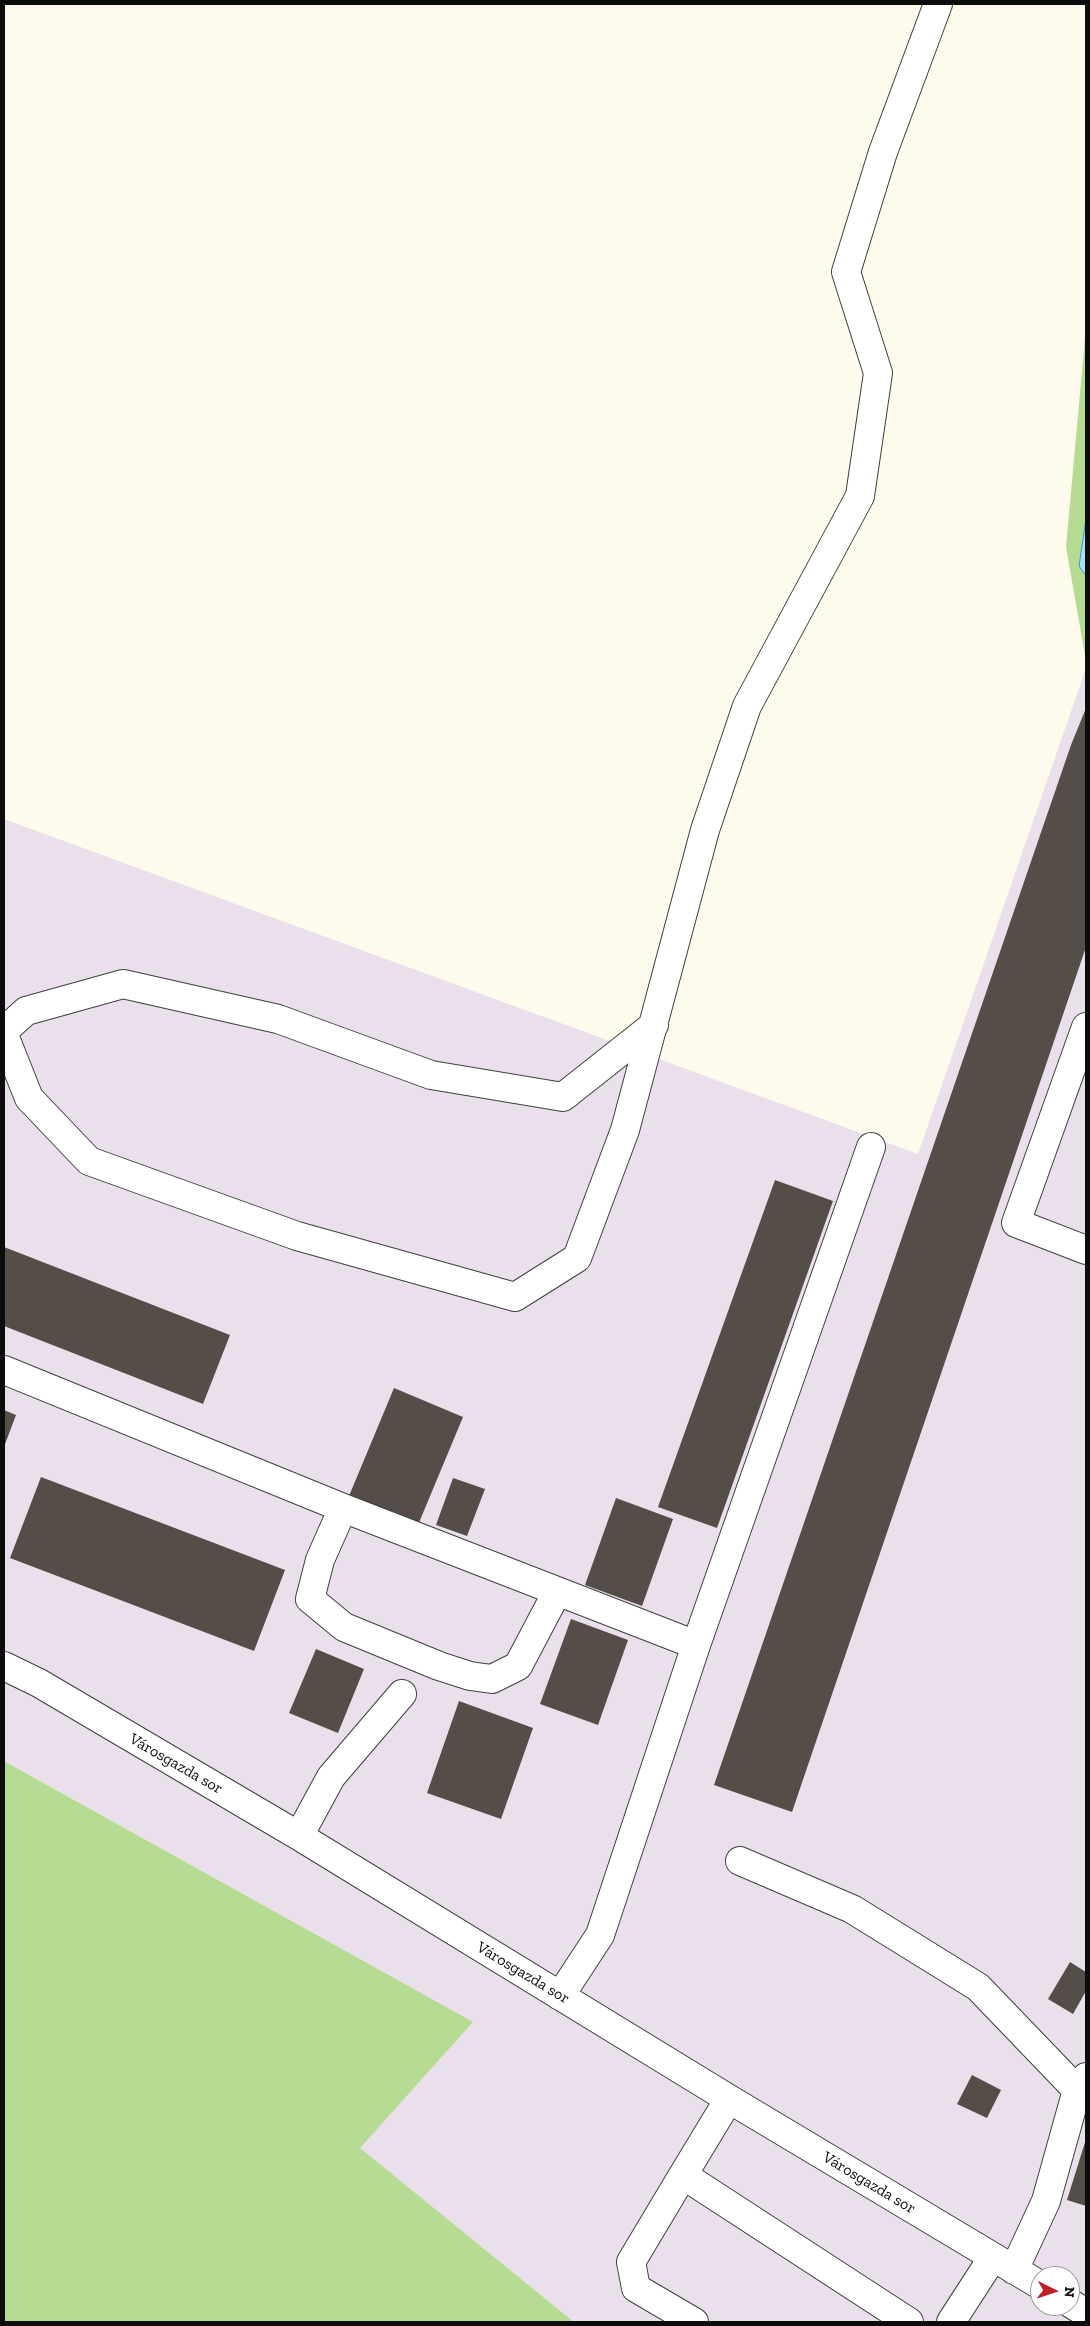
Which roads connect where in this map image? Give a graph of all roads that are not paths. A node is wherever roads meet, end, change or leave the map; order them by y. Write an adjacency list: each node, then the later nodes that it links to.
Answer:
1 (938, 4): 2 (street)
2 (654, 1025): 4 (street); 4 (street)
3 (1086, 1027): 6 (street)
4 (4, 1033)
5 (871, 1147): 10 (street)
6 (1086, 1250)
7 (4, 1370): 8 (street)
8 (343, 1508): 9 (street); 9 (street)
9 (556, 1592): 10 (street)
10 (696, 1645): 15 (street)
11 (4, 1666): 13 (street, Városgazda sor)
12 (402, 1694): 13 (street)
13 (299, 1836): 15 (street, Városgazda sor)
14 (740, 1861): 16 (street)
15 (560, 1996): 17 (street, Városgazda sor)
16 (1082, 2084): 19 (street)
17 (729, 2099): 18 (street); 19 (street, Városgazda sor)
18 (683, 2175): 21 (street); 22 (street)
19 (1004, 2263): 20 (street, Városgazda sor); 23 (street)
20 (1030, 2279)
21 (694, 2322)
22 (909, 2322)
23 (951, 2322)

